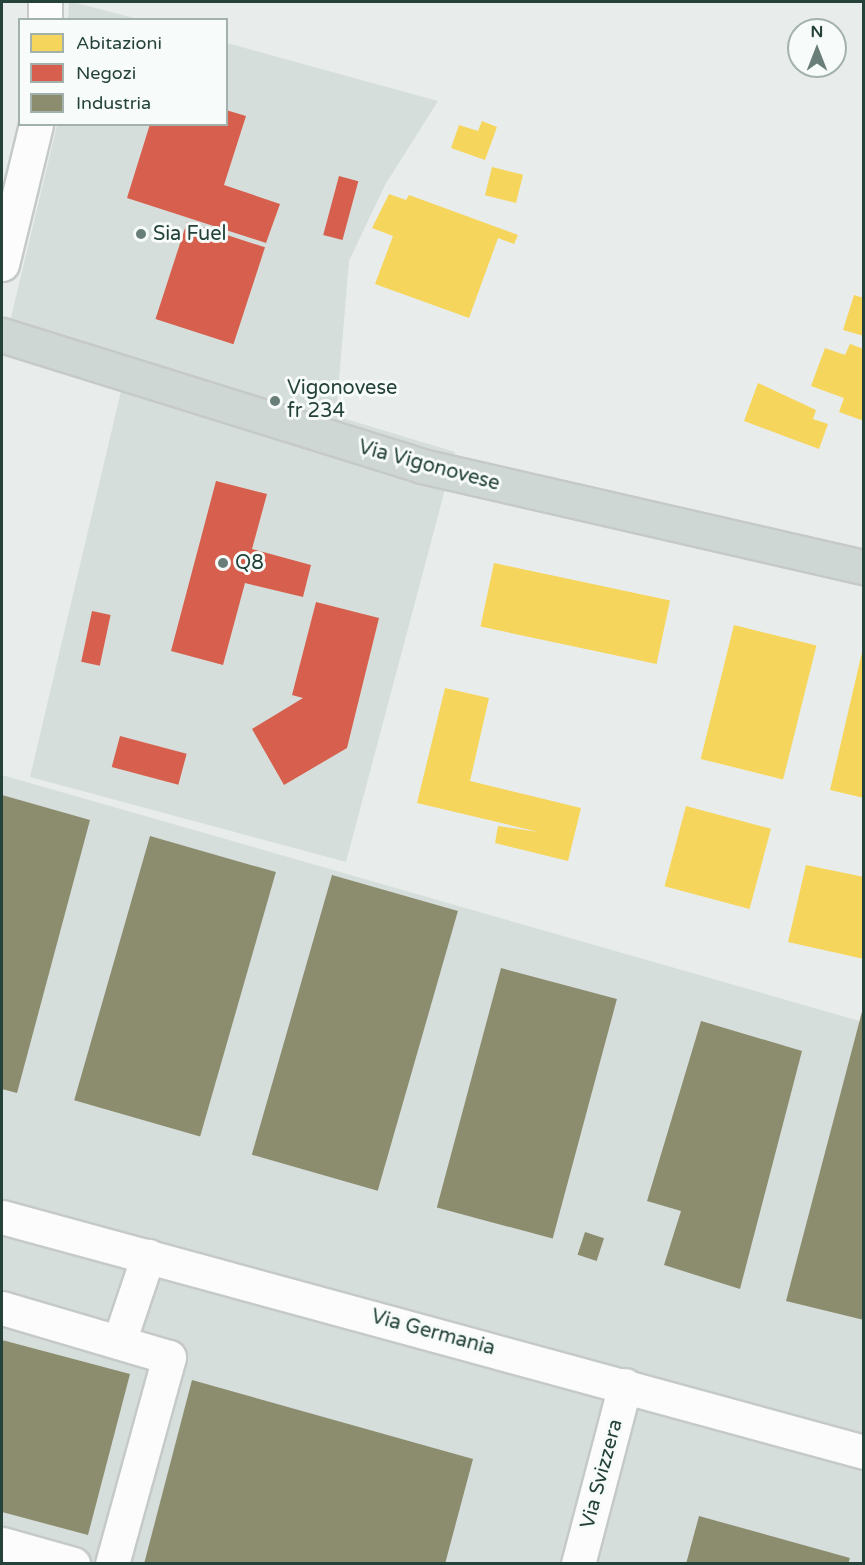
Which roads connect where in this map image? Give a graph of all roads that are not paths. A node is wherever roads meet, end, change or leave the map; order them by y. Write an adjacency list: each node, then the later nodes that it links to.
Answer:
1 (45, 2): 2 (street)
2 (45, 18)
3 (36, 126): 4 (street)
4 (2, 264)
5 (2, 335): 6 (main road, Via Vigonovese)
6 (864, 567)
7 (2, 1218): 8 (street, Via Germania)
8 (148, 1256): 10 (street); 11 (street, Via Germania)
9 (2, 1308): 10 (street)
10 (120, 1342): 15 (street)
11 (626, 1385): 12 (street, Via Germania); 16 (street, Via Svizzera)
12 (864, 1452)
13 (2, 1544): 14 (street)
14 (73, 1563)
15 (112, 1563)
16 (578, 1563)

